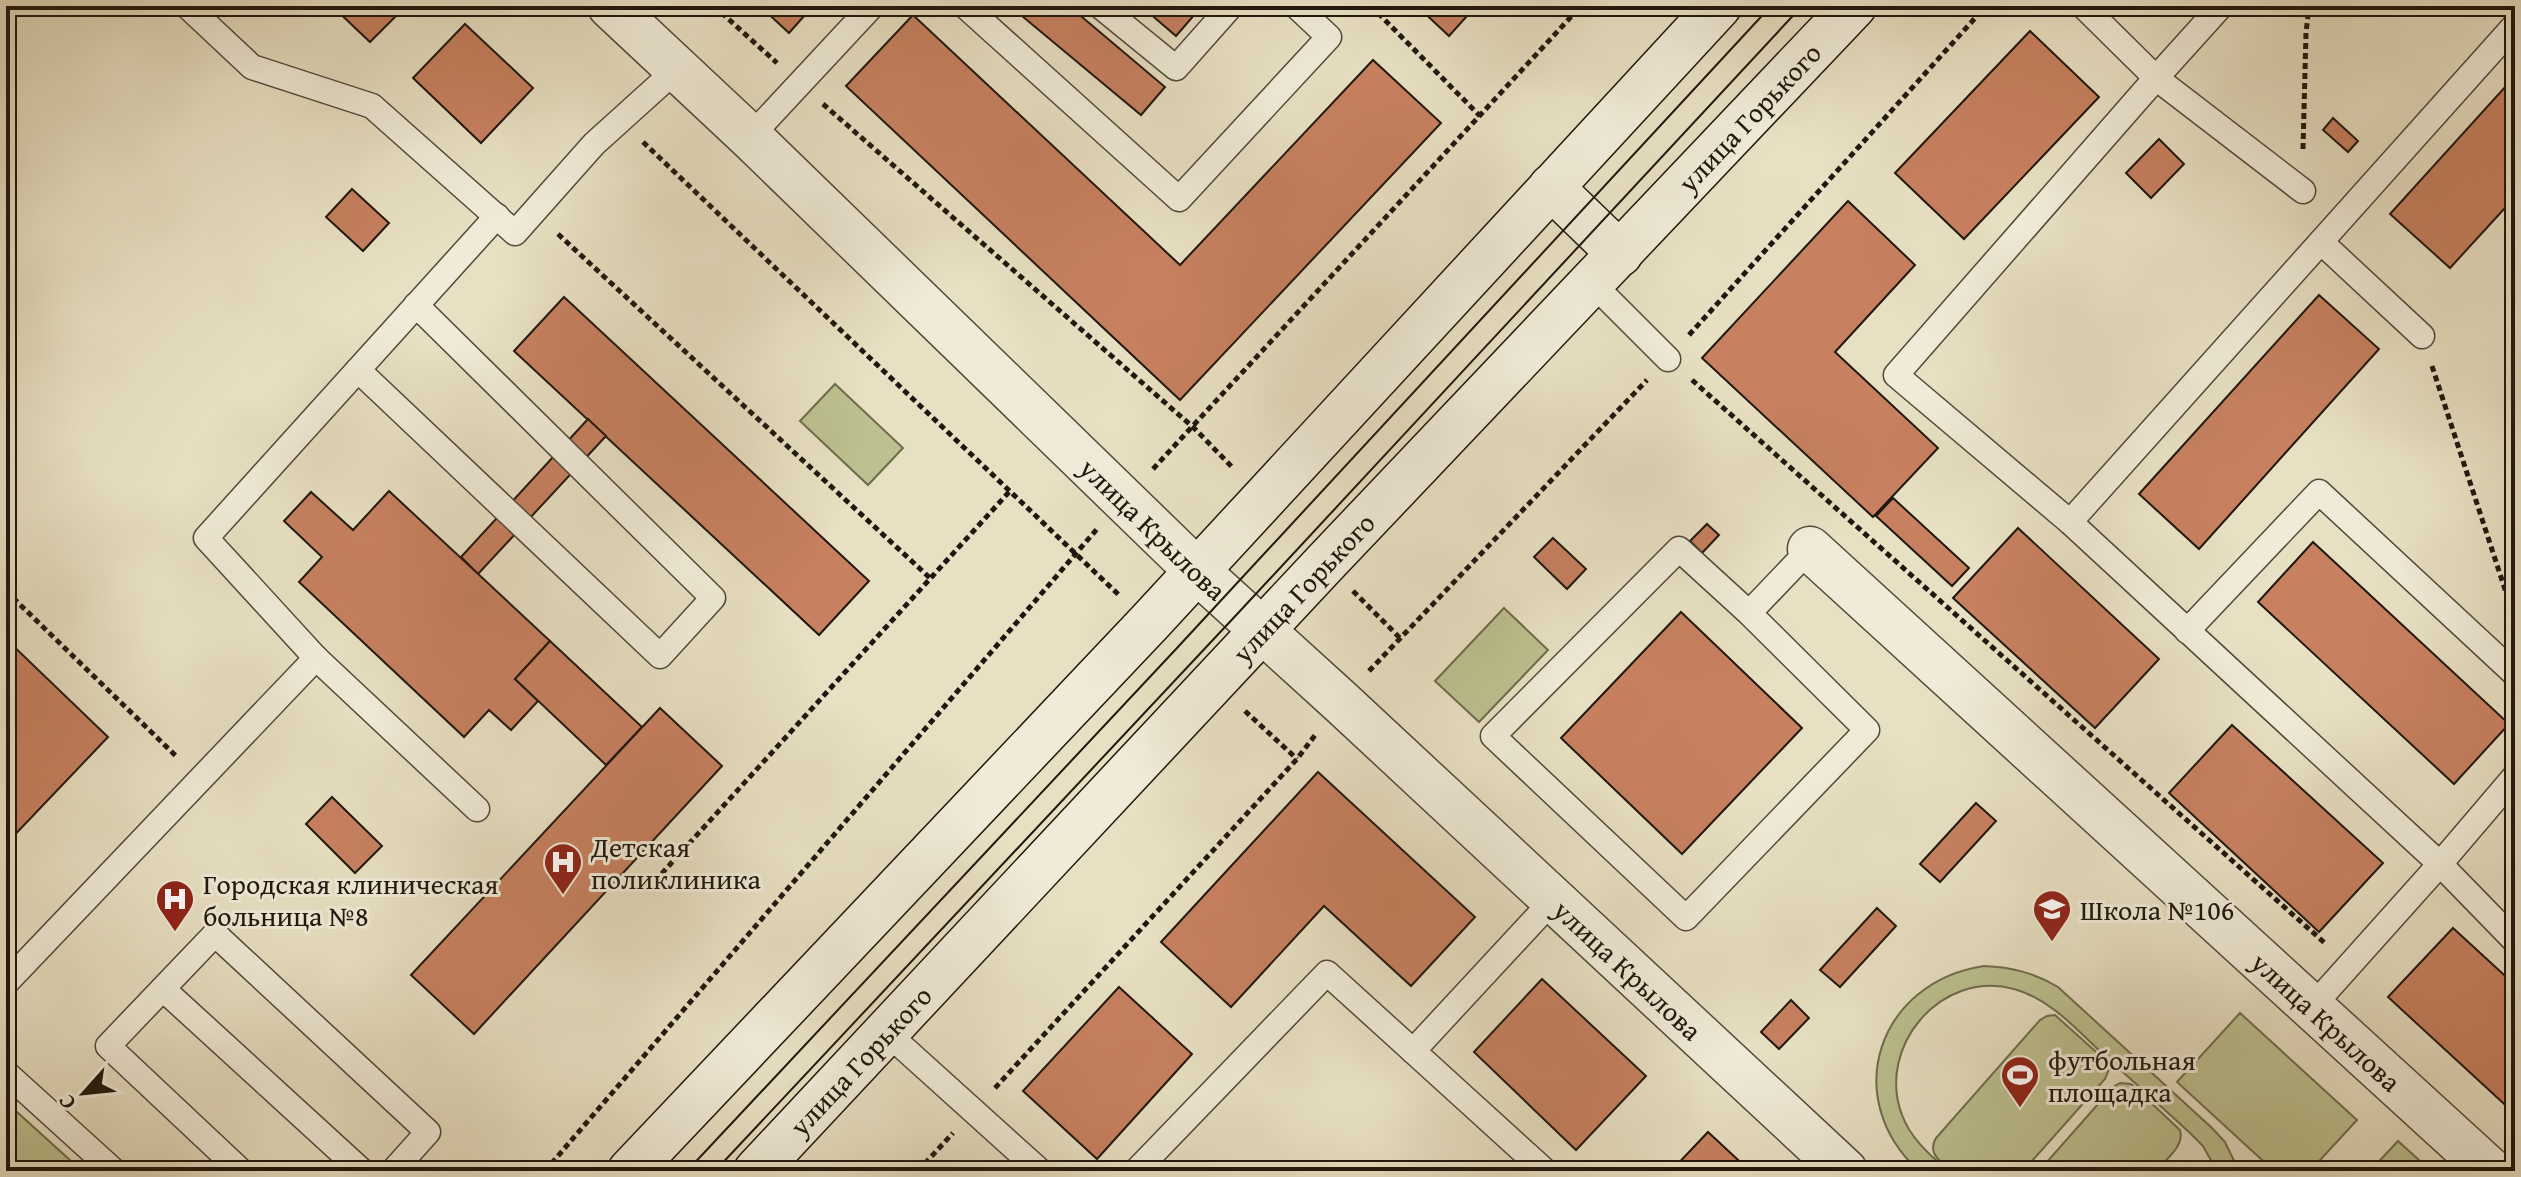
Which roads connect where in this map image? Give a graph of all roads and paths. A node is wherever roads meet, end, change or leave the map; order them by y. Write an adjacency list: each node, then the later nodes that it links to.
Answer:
1 (187, 6): 27 (lane)
2 (610, 6): 18 (main road, улица Крылова)
3 (714, 6): 20 (path)
4 (872, 6): 20 (lane)
5 (965, 6): 8 (lane)
6 (1100, 6): 7 (lane)
7 (1231, 6)
8 (1296, 6)
9 (1371, 6): 21 (path)
10 (1581, 6): 21 (path)
11 (1719, 6): 24 (main road)
12 (1854, 6): 29 (main road, улица Горького)
13 (1986, 6): 32 (path)
14 (2083, 6): 19 (lane)
15 (2221, 6): 19 (lane)
16 (2309, 6): 25 (path)
17 (2515, 25): 28 (lane)
18 (677, 69): 22 (lane); 23 (main road, улица Крылова)
19 (2156, 78): 25 (lane); 38 (lane)
20 (799, 84): 23 (lane); 34 (path)
21 (1480, 116): 34 (path)
22 (620, 120): 26 (lane); 35 (path)
23 (750, 137): 37 (main road, улица Крылова)
24 (1551, 187): 29 (main road); 36 (main road)
25 (2303, 191)
26 (534, 211): 27 (lane); 43 (path)
27 (497, 216): 30 (lane)
28 (2321, 242): 31 (lane); 38 (lane)
29 (1606, 269): 32 (lane); 41 (main road, улица Горького)
30 (416, 305): 33 (lane); 33 (lane)
31 (2422, 336): 46 (path)
32 (1668, 359): 50 (path); 63 (path)
33 (358, 370): 51 (lane)
34 (1194, 428): 36 (path); 37 (path)
35 (1009, 492): 40 (path); 43 (path)
36 (1264, 499): 42 (main road)
37 (1123, 501): 40 (path); 42 (main road, улица Крылова)
38 (2070, 522): 49 (lane)
39 (1810, 549): 45 (lane); 66 (main road, улица Крылова)
40 (1074, 555): 47 (path); 75 (path)
41 (1325, 563): 48 (main road, улица Горького); 50 (path)
42 (1197, 571): 47 (main road); 48 (main road, улица Крылова)
43 (930, 578): 60 (path)
44 (6, 591): 57 (path)
45 (1749, 613): 45 (lane)
46 (2515, 620)
47 (1149, 623): 76 (main road)
48 (1262, 631): 53 (main road, улица Горького); 54 (main road, улица Крылова)
49 (2187, 631): 52 (lane); 59 (lane)
50 (1400, 638): 54 (path)
51 (316, 658): 57 (lane); 58 (lane)
52 (2515, 674)
53 (1214, 682): 55 (path); 67 (main road, улица Горького)
54 (1341, 702): 55 (path); 61 (main road, улица Крылова)
55 (1297, 759): 70 (path)
56 (2515, 776): 59 (lane)
57 (201, 780): 64 (lane)
58 (477, 809)
59 (2440, 864): 62 (lane); 63 (lane)
60 (655, 881)
61 (1553, 900): 68 (lane); 82 (main road, улица Крылова)
62 (2515, 941)
63 (2349, 964): 66 (lane)
64 (6, 983)
65 (163, 989): 72 (lane); 73 (lane); 74 (lane)
66 (2312, 1007): 83 (main road, улица Крылова)
67 (886, 1032): 70 (lane); 77 (main road, улица Горького)
68 (1413, 1051): 80 (lane); 81 (lane)
69 (6, 1073): 71 (lane)
70 (974, 1111): 78 (path); 79 (lane)
71 (114, 1171)
72 (241, 1171)
73 (362, 1171)
74 (393, 1171)
75 (545, 1171)
76 (630, 1171)
77 (756, 1171)
78 (918, 1171)
79 (1040, 1171)
80 (1136, 1171)
81 (1545, 1171)
82 (1845, 1171)
83 (2491, 1171)

